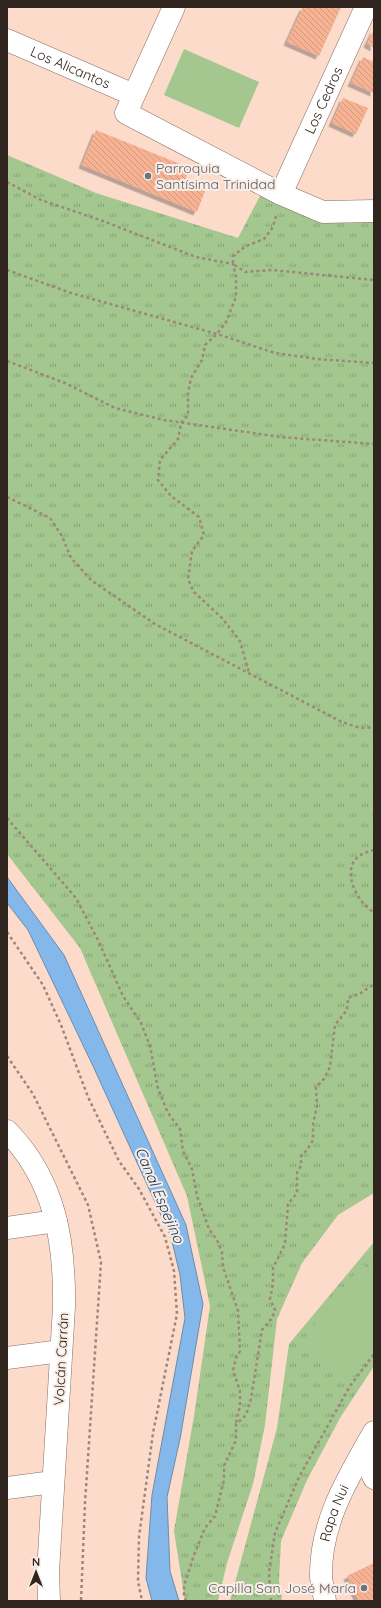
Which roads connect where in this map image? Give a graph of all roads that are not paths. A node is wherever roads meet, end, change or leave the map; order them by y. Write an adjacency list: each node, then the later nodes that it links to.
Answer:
1 (366, 7): 5 (street, Los Cedros)
2 (169, 9): 4 (street)
3 (7, 40): 4 (street, Los Alicantos)
4 (130, 104): 5 (street, Los Alicantos)
5 (281, 194): 6 (street, Los Alicantos)
6 (374, 211)
7 (7, 1131): 8 (street, Volcán Carrán)
8 (56, 1221): 9 (street); 10 (street, Volcán Carrán)
9 (7, 1228)
10 (61, 1351): 11 (street); 15 (street, Volcán Carrán)
11 (7, 1358)
12 (374, 1432): 13 (street, Rapa Nui)
13 (363, 1452): 14 (street); 18 (street, Rapa Nui)
14 (374, 1478)
15 (53, 1482): 16 (street); 17 (street, Volcán Carrán)
16 (7, 1488)
17 (49, 1601)
18 (325, 1601)

